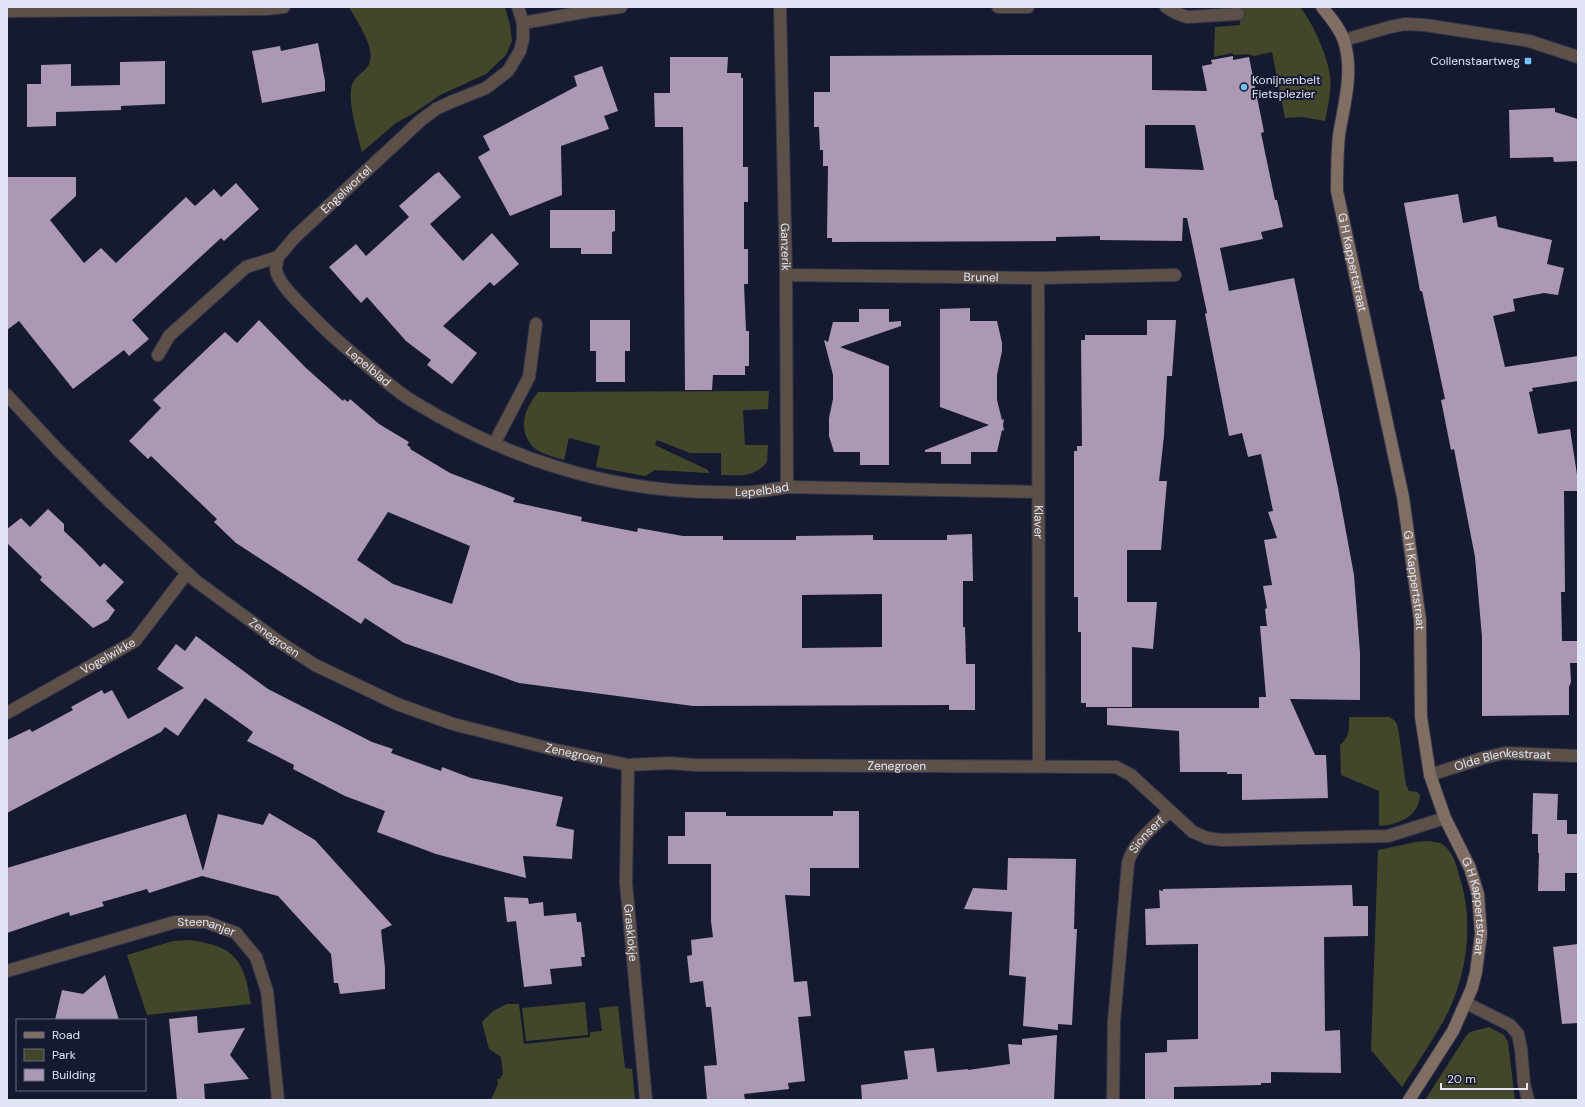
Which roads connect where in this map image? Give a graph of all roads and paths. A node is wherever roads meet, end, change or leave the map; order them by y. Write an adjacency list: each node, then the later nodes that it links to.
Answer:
1 (284, 7): 9 (street)
2 (518, 7): 11 (street, Engelwortel)
3 (621, 7): 11 (street)
4 (780, 7): 15 (street, Ganzerik)
5 (998, 7): 6 (street)
6 (1028, 7)
7 (1166, 7): 10 (street)
8 (1322, 7): 12 (street)
9 (7, 11)
10 (1238, 14)
11 (523, 23): 14 (street, Engelwortel)
12 (1344, 40): 13 (street); 29 (street, G H Kappertstraat)
13 (1578, 57)
14 (278, 257): 19 (street); 21 (street, Lepelblad)
15 (786, 275): 17 (street, Brunel); 22 (street, Ganzerik)
16 (1175, 275): 17 (street, Brunel)
17 (1038, 278): 23 (street, Klaver)
18 (536, 324): 21 (street)
19 (158, 355)
20 (7, 395): 24 (street, Zenegroen)
21 (494, 444): 22 (street, Lepelblad)
22 (787, 487): 23 (street, Lepelblad)
23 (1038, 492): 28 (street, Klaver)
24 (187, 573): 25 (street, Vogelwikke); 27 (street, Zenegroen)
25 (7, 713)
26 (1578, 756): 29 (street, Olde Blenkestraat)
27 (628, 765): 28 (street, Zenegroen); 35 (street, Grasklokje)
28 (1040, 766): 30 (street, Zenegroen)
29 (1430, 775): 31 (street, G H Kappertstraat)
30 (1170, 811): 31 (street, Sionserf); 36 (street, Sionserf)
31 (1445, 818): 33 (street, G H Kappertstraat)
32 (7, 971): 34 (street, Steenanjer)
33 (1466, 1003): 37 (street, G H Kappertstraat); 38 (street)
34 (278, 1100)
35 (646, 1100)
36 (1113, 1100)
37 (1409, 1100)
38 (1528, 1100)

